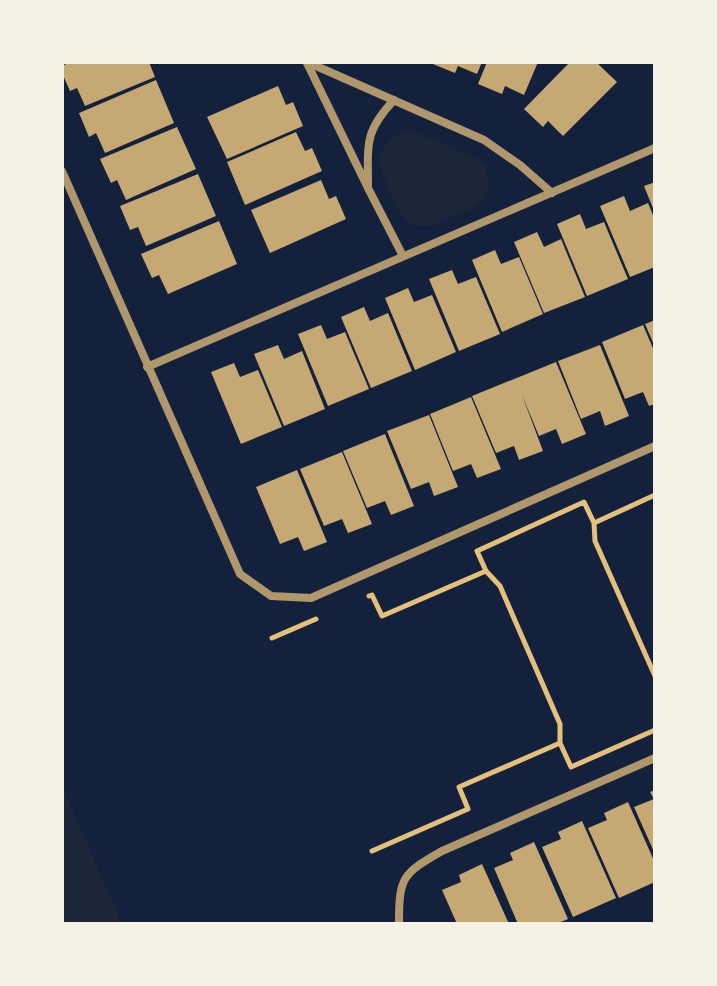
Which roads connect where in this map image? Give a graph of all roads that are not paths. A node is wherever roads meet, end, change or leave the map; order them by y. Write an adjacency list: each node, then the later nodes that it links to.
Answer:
1 (307, 62): 2 (street); 5 (street)
2 (394, 100): 5 (street); 6 (street)
3 (655, 148): 6 (street)
4 (62, 171): 8 (street)
5 (369, 190): 7 (street)
6 (552, 193): 7 (street)
7 (403, 256): 8 (street)
8 (147, 367): 9 (street)
9 (655, 446)
10 (655, 758): 11 (street)
11 (399, 924)

